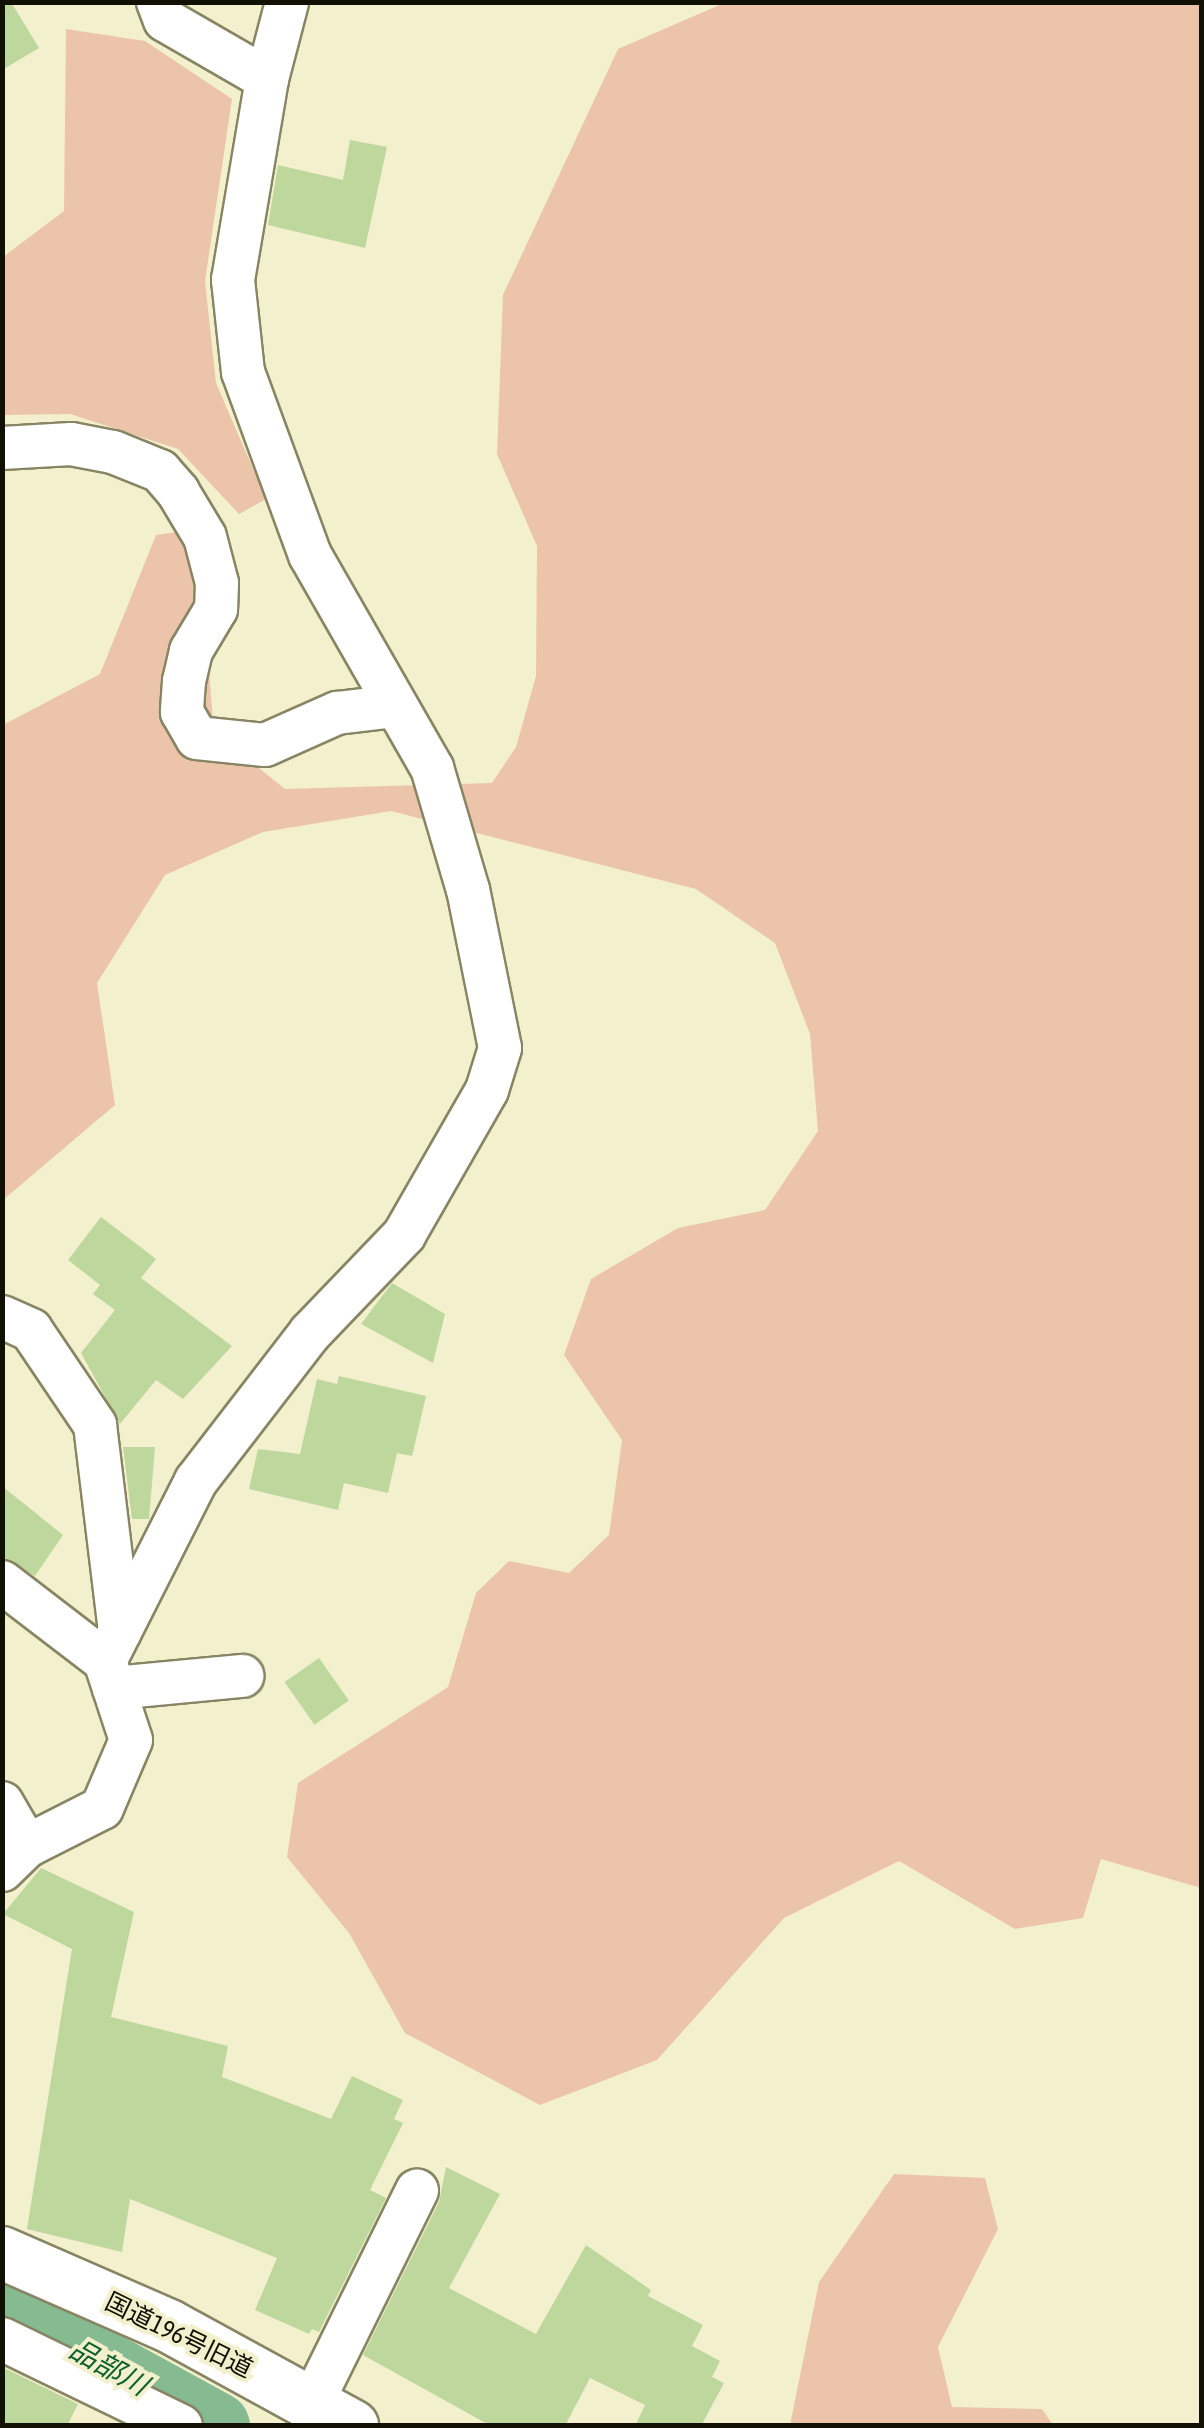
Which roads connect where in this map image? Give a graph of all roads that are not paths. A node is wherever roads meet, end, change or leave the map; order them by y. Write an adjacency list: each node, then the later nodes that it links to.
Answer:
1 (158, 2): 3 (street)
2 (287, 2): 3 (street)
3 (267, 79): 5 (street)
4 (2, 448): 5 (street)
5 (396, 706): 8 (street)
6 (2, 1317): 8 (street)
7 (2, 1582): 8 (street)
8 (113, 1660): 9 (street); 11 (street)
9 (242, 1676)
10 (2, 1802): 11 (street)
11 (15, 1858)
12 (417, 2191): 15 (street)
13 (2, 2253): 15 (street, 国道196号旧道)
14 (2, 2339): 16 (street)
15 (332, 2414)
16 (182, 2426)

